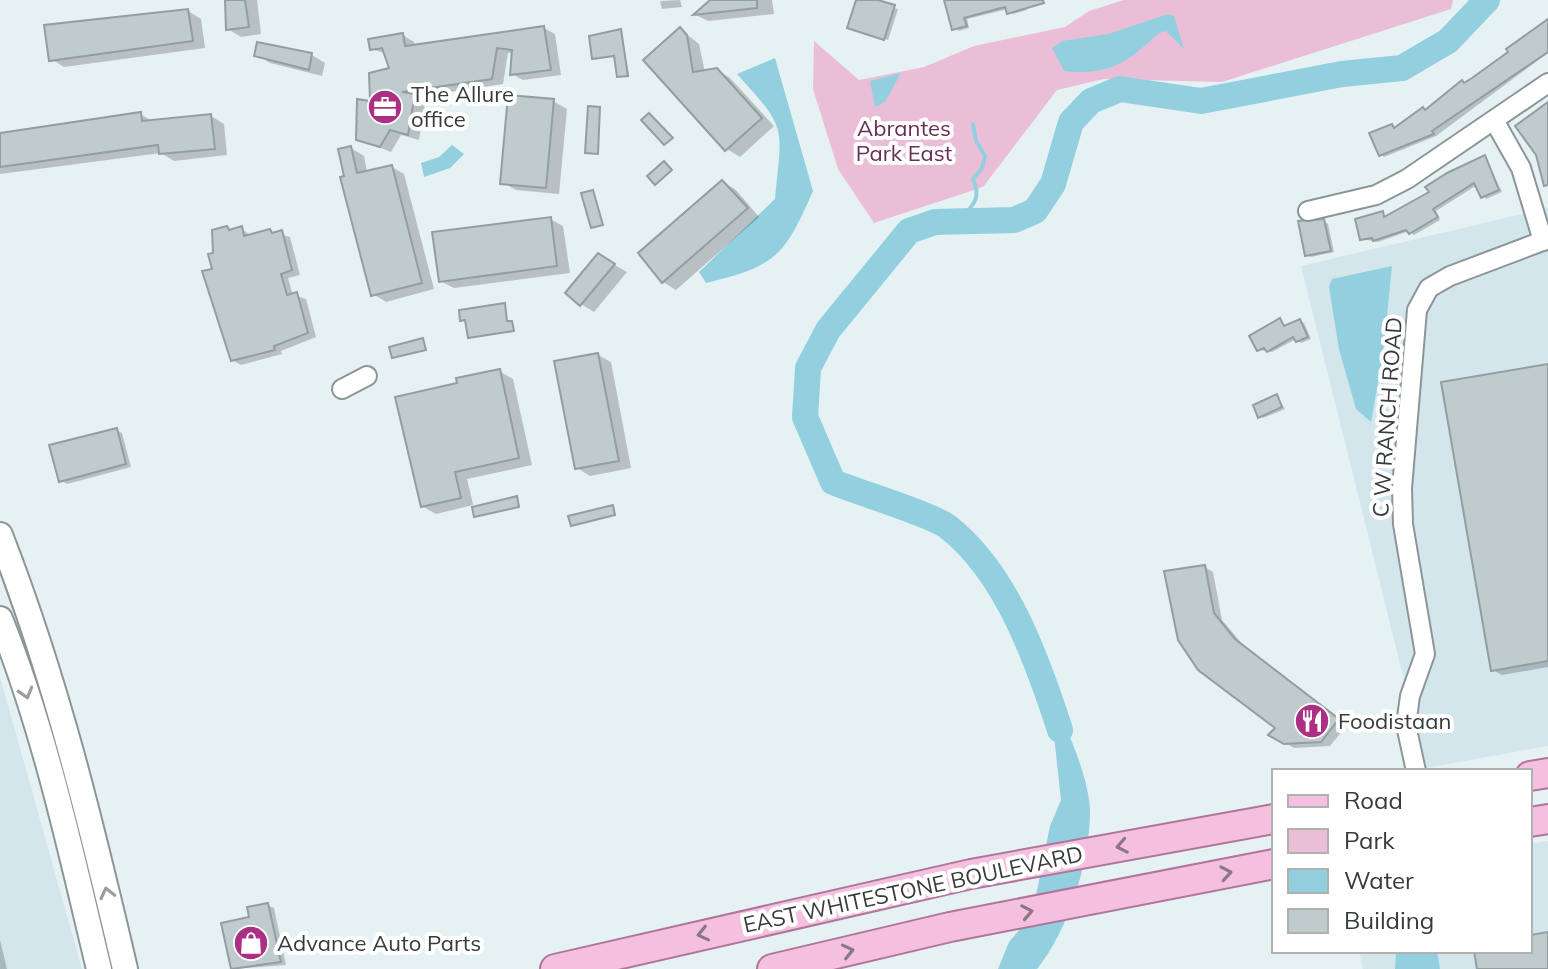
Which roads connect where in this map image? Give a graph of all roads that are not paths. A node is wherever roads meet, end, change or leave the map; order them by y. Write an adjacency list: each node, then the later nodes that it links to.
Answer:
1 (1548, 83): 2 (street)
2 (1495, 122): 3 (street); 4 (street)
3 (1308, 211)
4 (1545, 240): 9 (street, C W RANCH ROAD)
5 (367, 376): 6 (street)
6 (342, 389)
7 (0, 535): 13 (street, one-way to 7)
8 (0, 619): 12 (street, one-way to 12)
9 (1416, 769)
10 (1272, 819): 14 (main road, EAST WHITESTONE BOULEVARD, one-way to 14)
11 (1272, 864): 15 (main road, EAST WHITESTONE BOULEVARD, one-way to 11)
12 (99, 969)
13 (125, 969)
14 (555, 969)
15 (772, 969)

